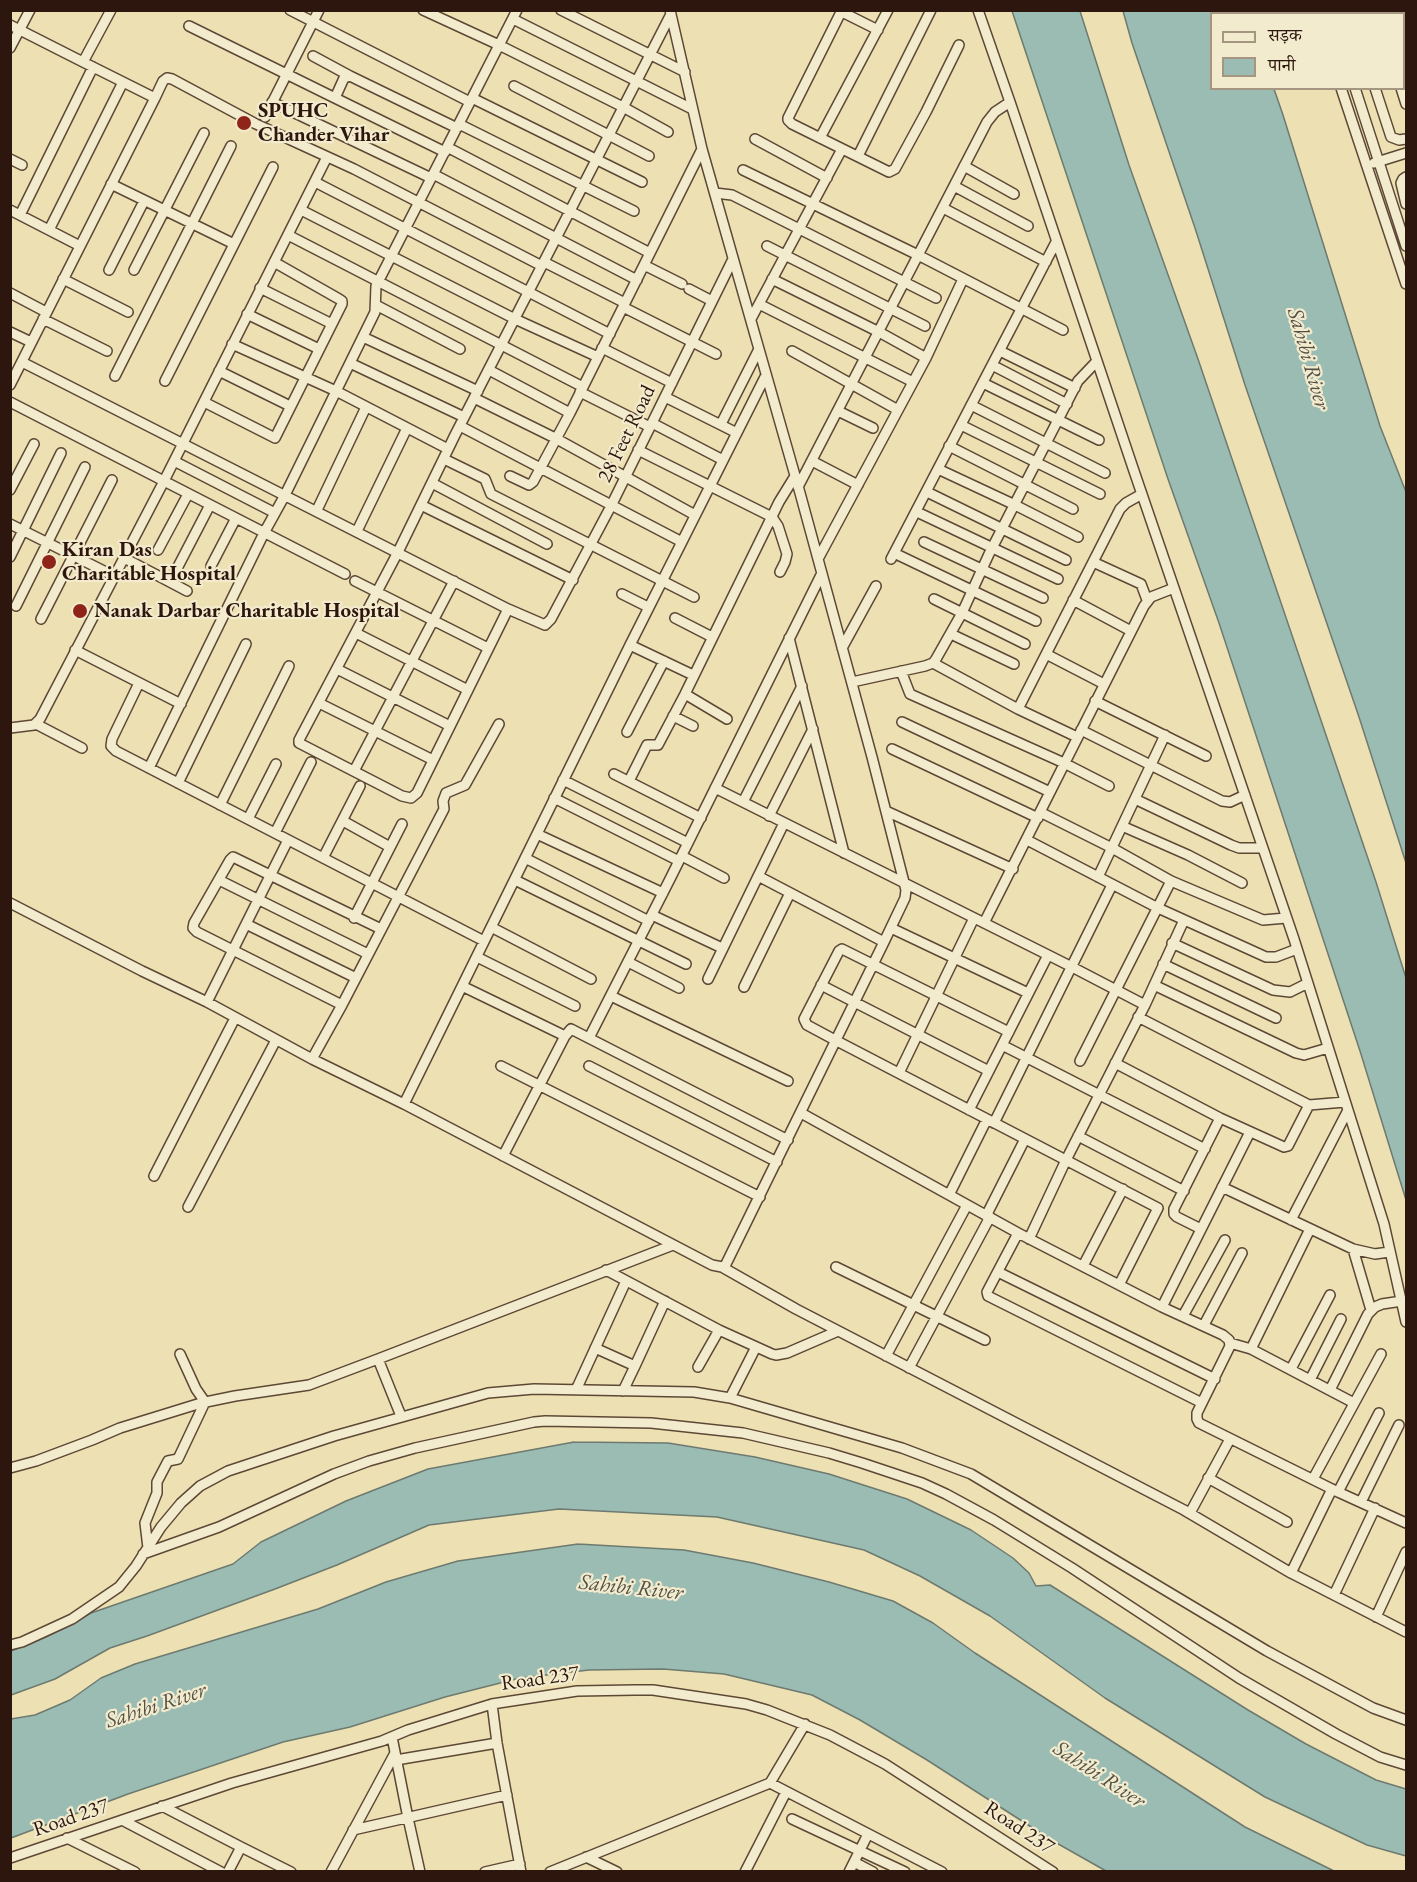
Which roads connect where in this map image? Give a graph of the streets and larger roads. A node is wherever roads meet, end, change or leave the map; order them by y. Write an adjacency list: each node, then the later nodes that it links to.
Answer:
1 (30, 10): 15 (street)
2 (111, 10): 22 (street)
3 (290, 10): 13 (street)
4 (319, 10): 13 (street)
5 (423, 10): 17 (street)
6 (561, 10): 20 (street)
7 (888, 10): 16 (street)
8 (931, 10): 54 (street)
9 (978, 10): 37 (street)
10 (842, 11): 16 (street); 45 (street)
11 (670, 12): 20 (street); 24 (street)
12 (515, 15): 17 (street); 27 (street)
13 (313, 21): 25 (street); 35 (street)
14 (189, 26): 25 (street)
15 (15, 28): 19 (street); 22 (street)
16 (878, 30): 45 (street)
17 (499, 45): 35 (street); 38 (street)
18 (958, 45): 54 (street)
19 (10, 48)
20 (650, 55): 24 (street); 27 (street)
21 (313, 56): 26 (street)
22 (83, 62): 23 (street)
23 (93, 67): 28 (street); 84 (street)
24 (685, 72): 39 (street)
25 (286, 75): 34 (street); 36 (street)
26 (350, 76): 34 (street); 41 (street)
27 (636, 81): 38 (street); 39 (street)
28 (123, 82): 33 (street); 88 (street)
29 (514, 86): 44 (street)
30 (1342, 90): 60 (street)
31 (1356, 90): 58 (street)
32 (1376, 90): 47 (street)
33 (155, 98): 55 (street); 69 (street)
34 (334, 98): 49 (street)
35 (471, 100): 41 (street); 56 (street)
36 (272, 102): 40 (street); 64 (street)
37 (1011, 102): 61 (street); 92 (street)
38 (623, 107): 43 (street); 44 (street)
39 (692, 110): 50 (street)
40 (265, 117)
41 (458, 126): 49 (street); 70 (street)
42 (204, 132): 80 (street)
43 (668, 132)
44 (609, 134): 53 (street); 56 (street)
45 (820, 138): 51 (street)
46 (755, 139): 66 (street)
47 (1407, 139)
48 (231, 146): 85 (street)
49 (446, 149): 64 (street); 83 (street)
50 (702, 149): 72 (street); 97 (street)
51 (842, 149): 54 (street); 66 (street)
52 (1407, 153): 58 (street)
53 (649, 156)
54 (858, 156)
55 (327, 157): 67 (street); 75 (street)
56 (597, 158): 68 (street); 70 (street)
57 (10, 159): 59 (street)
58 (1379, 162): 60 (street); 96 (street)
59 (22, 165)
60 (1366, 165): 114 (street)
61 (964, 166): 71 (street); 73 (street)
62 (273, 167): 93 (street)
63 (743, 170): 76 (street)
64 (432, 176): 75 (street); 91 (street)
65 (1407, 177): 77 (street)
66 (827, 178): 76 (street)
67 (315, 182): 81 (street); 87 (street)
68 (642, 182)
69 (111, 184): 74 (street); 94 (street)
70 (583, 186): 82 (street); 83 (street)
71 (954, 186): 78 (street); 86 (street)
72 (715, 193): 89 (street); 101 (street)
73 (1014, 194)
74 (144, 201): 80 (street); 106 (street)
75 (417, 203): 87 (street); 104 (street)
76 (813, 204): 89 (street); 99 (street)
77 (1407, 204)
78 (943, 208): 99 (street); 103 (street)
79 (10, 210): 84 (street)
80 (164, 210): 85 (street); 107 (street)
81 (301, 210): 90 (street); 100 (street)
82 (634, 211)
83 (569, 212): 91 (street); 97 (street)
84 (20, 215): 88 (street)
85 (193, 224): 93 (street); 158 (street)
86 (1028, 226)
87 (405, 229): 100 (street); 116 (street)
88 (49, 230): 94 (street)
89 (799, 230): 98 (street); 113 (street)
90 (288, 235): 102 (street); 112 (street)
91 (555, 239): 104 (street); 111 (street)
92 (1056, 242): 103 (street); 151 (street)
93 (234, 244): 160 (street)
94 (80, 246): 108 (street)
95 (767, 246): 98 (street)
96 (1407, 246)
97 (650, 253): 105 (street)
98 (785, 255): 109 (street); 123 (street)
99 (918, 255): 110 (street); 113 (street)
100 (391, 256): 112 (street); 128 (street)
101 (733, 259): 119 (street, 28 Feet Road); 129 (street)
102 (274, 262): 115 (street); 130 (street)
103 (1046, 262): 124 (street)
104 (543, 264): 116 (street); 122 (street)
105 (644, 265): 111 (street); 119 (street)
106 (109, 270)
107 (134, 270)
108 (63, 279): 125 (street); 127 (street)
109 (772, 279): 120 (street); 134 (street)
110 (963, 279): 124 (street); 150 (street)
111 (637, 280): 122 (street)
112 (379, 281): 121 (street); 140 (street)
113 (904, 282): 118 (street); 123 (street)
114 (1407, 284)
115 (260, 288): 126 (street); 130 (street)
116 (528, 292): 128 (street); 135 (street)
117 (10, 293): 127 (street)
118 (936, 298)
119 (712, 301): 138 (street, 28 Feet Road)
120 (759, 304): 129 (street); 149 (street)
121 (376, 305): 136 (street); 142 (street)
122 (624, 305): 135 (street); 138 (street)
123 (891, 308): 131 (street); 134 (street)
124 (1022, 309): 132 (street); 146 (street)
125 (129, 312)
126 (247, 314): 139 (street); 141 (street)
127 (44, 315): 137 (street); 144 (street)
128 (514, 319): 140 (street); 147 (street)
129 (750, 319): 143 (street)
130 (332, 324): 141 (street)
131 (925, 326)
132 (1063, 330)
133 (10, 332): 137 (street)
134 (879, 332): 149 (street); 150 (street)
135 (610, 334): 147 (street)
136 (363, 337): 153 (street); 169 (street)
137 (31, 342): 152 (street)
138 (692, 343): 148 (street); 162 (street, 28 Feet Road)
139 (232, 344): 156 (street); 159 (street)
140 (501, 345): 155 (street); 167 (street)
141 (319, 349): 159 (street)
142 (460, 349)
143 (759, 349): 157 (street); 182 (street)
144 (107, 351)
145 (792, 351): 164 (street)
146 (1000, 351): 154 (street); 166 (street)
147 (600, 352): 162 (street); 167 (street)
148 (716, 354)
149 (866, 358): 161 (street); 164 (street)
150 (927, 358): 161 (street)
151 (1097, 361): 166 (street); 221 (street)
152 (22, 362): 165 (street); 192 (street)
153 (350, 363): 168 (street); 180 (street)
154 (992, 365): 163 (street); 173 (street)
155 (489, 370): 169 (street); 179 (street)
156 (219, 371): 172 (street); 175 (street)
157 (766, 375): 188 (street); 208 (street)
158 (115, 376)
159 (305, 377): 168 (street); 175 (street)
160 (165, 381)
161 (914, 382): 177 (street)
162 (672, 383): 170 (street, 28 Feet Road)
163 (983, 383): 174 (street); 181 (street)
164 (852, 384): 177 (street); 178 (street)
165 (10, 385)
166 (1075, 388): 173 (street)
167 (582, 390): 179 (street); 183 (street)
168 (336, 391): 176 (street); 222 (street)
169 (476, 394): 180 (street); 189 (street)
170 (665, 396): 182 (street); 183 (street, 28 Feet Road)
171 (10, 402): 211 (street)
172 (204, 402): 175 (street); 192 (street)
173 (1067, 404): 181 (street)
174 (971, 405): 184 (street); 191 (street)
175 (290, 406)
176 (366, 407): 186 (street); 228 (street)
177 (898, 410): 213 (street)
178 (838, 411): 187 (street); 200 (street)
179 (570, 413): 189 (street)
180 (464, 417): 185 (street)
181 (1058, 420): 190 (street); 191 (street)
182 (721, 424): 188 (street)
183 (651, 425): 196 (street, 28 Feet Road); 199 (street)
184 (961, 425): 194 (street); 202 (street)
185 (460, 426): 195 (street); 204 (street)
186 (407, 428): 195 (street); 237 (street)
187 (873, 428)
188 (737, 433): 199 (street)
189 (555, 438): 204 (street); 209 (street)
190 (1099, 440)
191 (1047, 442): 202 (street); 206 (street)
192 (183, 443): 201 (street); 222 (street)
193 (34, 444): 217 (street)
194 (950, 446): 205 (street); 214 (street)
195 (448, 449): 198 (street)
196 (638, 450): 209 (street, 28 Feet Road); 215 (street)
197 (61, 453): 236 (street)
198 (444, 459): 212 (street); 244 (street)
199 (723, 460): 215 (street)
200 (812, 460): 213 (street); 216 (street)
201 (174, 462): 211 (street); 230 (street)
202 (1037, 462): 214 (street); 220 (street)
203 (85, 467): 242 (street)
204 (541, 467): 207 (street); 226 (street)
205 (938, 469): 218 (street); 225 (street)
206 (1105, 473)
207 (510, 476)
208 (795, 476): 216 (street); 232 (street)
209 (625, 477): 226 (street, 28 Feet Road); 231 (street)
210 (112, 480): 249 (street)
211 (164, 481): 219 (street); 250 (street)
212 (432, 483): 224 (street); 243 (street)
213 (858, 485): 251 (street)
214 (1025, 485): 225 (street); 227 (street)
215 (710, 486): 231 (street); 232 (street)
216 (798, 487): 251 (street)
217 (10, 490)
218 (927, 492): 229 (street); 235 (street)
219 (188, 494): 223 (street); 246 (street)
220 (1100, 494)
221 (1142, 494): 253 (street); 267 (street)
222 (285, 495): 228 (street); 230 (street)
223 (210, 505): 233 (street); 265 (street)
224 (421, 505): 247 (street); 261 (street)
225 (1015, 505): 235 (street); 239 (street)
226 (611, 506): 240 (street); 244 (street, 28 Feet Road)
227 (1073, 509)
228 (317, 510): 237 (street)
229 (917, 512): 245 (street); 269 (street)
230 (275, 513): 238 (street)
231 (696, 515): 240 (street)
232 (772, 517): 256 (street); 288 (street)
233 (236, 518): 238 (street); 254 (street)
234 (10, 524): 236 (street)
235 (1003, 529): 245 (street); 252 (street)
236 (24, 531): 242 (street); 248 (street)
237 (357, 531): 247 (street)
238 (264, 532): 258 (street); 314 (street)
239 (1078, 537)
240 (682, 542): 264 (street)
241 (924, 542): 255 (street)
242 (47, 543): 249 (street); 277 (street)
243 (547, 544)
244 (590, 546): 261 (street, 28 Feet Road); 264 (street)
245 (993, 548): 255 (street); 260 (street)
246 (158, 550)
247 (398, 552): 263 (street); 270 (street)
248 (10, 557)
249 (73, 557): 259 (street); 282 (street)
250 (124, 558): 259 (street); 265 (street)
251 (818, 559): 257 (street)
252 (1066, 560)
253 (1093, 562): 275 (street); 276 (street)
254 (211, 566)
255 (982, 569): 269 (street); 273 (street)
256 (780, 572)
257 (822, 573): 289 (street); 294 (street)
258 (345, 574)
259 (114, 576): 295 (street)
260 (1058, 579)
261 (573, 580): 279 (street, 28 Feet Road)
262 (355, 581): 270 (street)
263 (454, 581): 279 (street); 283 (street)
264 (662, 581): 272 (street); 278 (street)
265 (170, 582): 268 (street)
266 (876, 586): 294 (street)
267 (1174, 588): 276 (street); 348 (street)
268 (187, 591)
269 (972, 591): 280 (street); 284 (street)
270 (377, 592): 283 (street); 286 (street)
271 (622, 594): 278 (street)
272 (694, 597)
273 (1043, 598)
274 (934, 599): 280 (street)
275 (1073, 600): 285 (street); 296 (street)
276 (1147, 600): 285 (street)
277 (16, 606)
278 (648, 607): 292 (street)
279 (508, 609): 293 (street)
280 (962, 613): 287 (street); 291 (street)
281 (675, 618): 288 (street)
282 (42, 619)
283 (433, 620): 293 (street); 297 (street)
284 (1036, 621)
285 (1131, 631): 307 (street)
286 (356, 633): 297 (street); 302 (street)
287 (951, 634): 299 (street); 300 (street)
288 (712, 637): 304 (street)
289 (789, 638): 308 (street); 346 (street)
290 (246, 644): 343 (street)
291 (1025, 644)
292 (630, 645): 298 (street); 341 (street)
293 (488, 648): 309 (street)
294 (842, 648): 305 (street)
295 (75, 650): 306 (street); 319 (street)
296 (1046, 654): 307 (street); 315 (street)
297 (412, 661): 309 (street); 311 (street)
298 (664, 661): 304 (street); 326 (street)
299 (933, 663): 303 (street); 315 (street)
300 (1014, 664)
301 (289, 666): 352 (street)
302 (337, 669): 311 (street); 313 (street)
303 (901, 671): 305 (street); 335 (street)
304 (693, 675): 310 (street)
305 (852, 682): 353 (street)
306 (139, 683): 314 (street); 338 (street)
307 (1104, 684): 312 (street)
308 (802, 686): 324 (street); 351 (street)
309 (468, 690): 321 (street)
310 (685, 694): 316 (street); 317 (street)
311 (393, 697): 321 (street); 325 (street)
312 (1095, 701): 328 (street); 329 (street)
313 (319, 703): 325 (street); 339 (street)
314 (181, 704): 338 (street)
315 (1018, 709): 328 (street)
316 (674, 716): 322 (street); 342 (street)
317 (727, 718)
318 (902, 722): 347 (street)
319 (36, 724): 323 (street); 330 (street)
320 (499, 724): 388 (street)
321 (450, 726): 333 (street)
322 (693, 726)
323 (10, 728): 327 (street)
324 (813, 729): 355 (street); 370 (street)
325 (375, 731): 333 (street); 339 (street)
326 (627, 732)
327 (10, 733)
328 (1079, 734): 335 (street); 337 (street)
329 (1165, 735): 332 (street); 337 (street)
330 (82, 748)
331 (892, 749): 354 (street)
332 (1206, 756)
333 (433, 760): 339 (street)
334 (311, 762): 362 (street)
335 (1064, 763): 345 (street); 347 (street)
336 (276, 764): 357 (street)
337 (1151, 765): 348 (street); 350 (street)
338 (149, 768): 343 (street)
339 (354, 771)
340 (614, 774): 342 (street)
341 (563, 780): 349 (street); 366 (street)
342 (629, 781): 356 (street)
343 (178, 783): 352 (street)
344 (360, 786): 358 (street)
345 (1109, 786)
346 (715, 788): 351 (street); 356 (street)
347 (1050, 792): 354 (street)
348 (1245, 795): 369 (street)
349 (554, 798): 363 (street); 373 (street)
350 (1135, 799): 361 (street); 369 (street)
351 (743, 802): 355 (street)
352 (220, 805): 357 (street)
353 (886, 811): 374 (street); 384 (street)
354 (1039, 815): 365 (street); 368 (street)
355 (769, 816): 359 (street)
356 (701, 818): 366 (street)
357 (248, 819): 362 (street)
358 (343, 821): 367 (street); 371 (street)
359 (784, 823): 370 (street); 376 (street)
360 (402, 824): 367 (street)
361 (1122, 826): 368 (street); 383 (street)
362 (275, 833): 364 (street)
363 (537, 834): 372 (street); 386 (street)
364 (288, 840): 371 (street); 375 (street)
365 (1027, 840): 374 (street); 377 (street)
366 (688, 843): 373 (street)
367 (390, 847): 382 (street)
368 (1112, 848): 377 (street); 381 (street)
369 (1263, 848): 395 (street)
370 (844, 854): 384 (street)
371 (323, 858): 382 (street)
372 (525, 858): 379 (street); 393 (street)
373 (681, 858): 378 (street); 386 (street)
374 (1013, 869): 397 (street)
375 (271, 875): 380 (street); 389 (street); 392 (street)
376 (758, 876): 387 (street); 406 (street)
377 (1098, 877): 385 (street)
378 (724, 878)
379 (514, 879): 399 (street); 402 (street)
380 (219, 880): 389 (street); 408 (street)
381 (1171, 881): 391 (street); 395 (street)
382 (371, 883): 388 (street); 392 (street)
383 (1242, 883)
384 (906, 884): 394 (street); 400 (street)
385 (1112, 885): 391 (street); 417 (street)
386 (663, 893): 393 (street)
387 (790, 893): 404 (street); 425 (street)
388 (398, 897): 401 (street); 403 (street)
389 (258, 899): 398 (street); 409 (street)
390 (10, 903): 431 (street)
391 (1158, 908): 396 (street); 427 (street)
392 (354, 918): 401 (street)
393 (650, 918): 402 (street); 406 (street)
394 (974, 918): 397 (street); 412 (street)
395 (1286, 918): 407 (street)
396 (1184, 920): 405 (street); 407 (street)
397 (984, 923): 410 (street)
398 (246, 924): 408 (street); 418 (street)
399 (491, 927): 403 (street); 419 (street)
400 (891, 927): 404 (street); 412 (street)
401 (381, 929): 409 (street)
402 (639, 940): 413 (street); 414 (street)
403 (484, 941): 411 (street)
404 (884, 942): 415 (street)
405 (1172, 943): 416 (street); 421 (street)
406 (722, 948): 420 (street)
407 (1297, 949): 421 (street)
408 (233, 950): 431 (street); 433 (street)
409 (368, 954): 418 (street)
410 (1048, 955): 417 (street); 428 (street)
411 (477, 957): 424 (street); 435 (street)
412 (955, 958): 428 (street); 430 (street)
413 (628, 962): 426 (street); 429 (street)
414 (686, 964)
415 (873, 964): 422 (street); 430 (street); 432 (street)
416 (1163, 964): 423 (street); 438 (street)
417 (1072, 967): 427 (street); 447 (street)
418 (356, 978): 433 (street)
419 (591, 979)
420 (708, 979)
421 (1308, 983): 446 (street)
422 (821, 985): 432 (street); 444 (street)
423 (1154, 985): 434 (street); 446 (street)
424 (462, 986): 441 (street); 458 (street)
425 (744, 987)
426 (679, 988)
427 (1116, 990): 434 (street); 449 (street)
428 (1028, 993): 439 (street)
429 (611, 996): 442 (street); 455 (street)
430 (936, 996): 439 (street); 440 (street)
431 (207, 1002): 437 (street)
432 (854, 1002): 440 (street); 444 (street)
433 (342, 1005): 448 (street)
434 (1145, 1005): 436 (street)
435 (575, 1006)
436 (1138, 1017): 450 (street); 459 (street)
437 (235, 1018): 443 (street); 473 (street)
438 (1276, 1018)
439 (1008, 1032): 445 (street)
440 (918, 1034): 453 (street); 454 (street)
441 (565, 1036): 442 (street); 456 (street)
442 (590, 1038): 468 (street)
443 (276, 1040): 448 (street); 480 (street)
444 (835, 1040): 454 (street); 462 (street)
445 (1002, 1045): 447 (street); 453 (street)
446 (1328, 1048): 460 (street)
447 (1026, 1058): 457 (street); 464 (street)
448 (312, 1059): 458 (street)
449 (1080, 1061)
450 (1115, 1063): 457 (street); 463 (street)
451 (501, 1066): 456 (street)
452 (589, 1066): 472 (street)
453 (989, 1071): 461 (street)
454 (898, 1073): 461 (street)
455 (788, 1081)
456 (540, 1085): 470 (street); 478 (street)
457 (1099, 1095): 466 (street); 469 (street)
458 (404, 1104): 470 (street)
459 (1309, 1105): 460 (street); 465 (street)
460 (1347, 1106): 482 (street); 490 (street)
461 (969, 1110): 464 (street)
462 (801, 1113): 468 (street); 477 (street)
463 (1220, 1118): 465 (street); 469 (street)
464 (991, 1121): 467 (street); 477 (street)
465 (1250, 1132): 474 (street)
466 (1078, 1136): 471 (street); 476 (street)
467 (1025, 1138): 471 (street); 481 (street)
468 (788, 1140): 472 (street)
469 (1205, 1149): 476 (street)
470 (503, 1156): 488 (street)
471 (1066, 1160): 475 (street); 486 (street)
472 (777, 1162): 478 (street)
473 (154, 1176)
474 (1222, 1186): 482 (street); 483 (street)
475 (1123, 1189): 492 (street); 498 (street)
476 (1184, 1191): 483 (street)
477 (949, 1195): 479 (street)
478 (760, 1197): 493 (street)
479 (967, 1205): 481 (street); 502 (street)
480 (189, 1207)
481 (988, 1216): 485 (street); 505 (street)
482 (1292, 1220): 484 (street)
483 (1201, 1229): 503 (street)
484 (1310, 1229): 489 (street); 516 (street)
485 (1018, 1233): 486 (street); 496 (street)
486 (1029, 1239): 492 (street)
487 (1225, 1240): 506 (street)
488 (673, 1245): 493 (street); 495 (street)
489 (1353, 1249): 490 (street); 504 (street)
490 (1389, 1252): 501 (street)
491 (1242, 1253): 509 (street)
492 (1083, 1266): 498 (street)
493 (722, 1267): 511 (street)
494 (836, 1267): 502 (street)
495 (606, 1270): 497 (street); 520 (street)
496 (998, 1272): 525 (street); 532 (street)
497 (626, 1281): 500 (street); 515 (street)
498 (1119, 1285): 503 (street)
499 (1330, 1295): 524 (street)
500 (665, 1301): 510 (street); 521 (street)
501 (1402, 1301): 504 (street); 508 (street)
502 (913, 1306): 505 (street); 519 (street)
503 (1162, 1307): 506 (street)
504 (1371, 1310): 528 (street)
505 (936, 1316): 512 (street); 523 (street)
506 (1184, 1316): 509 (street)
507 (1341, 1319): 526 (street)
508 (1407, 1322)
509 (1204, 1326): 513 (street)
510 (719, 1330): 514 (street); 522 (street)
511 (838, 1331): 514 (street); 519 (street)
512 (985, 1340)
513 (1230, 1343): 516 (street); 525 (street)
514 (756, 1347): 530 (street)
515 (595, 1348): 521 (street); 527 (street)
516 (1251, 1349): 524 (street)
517 (180, 1354): 531 (street)
518 (1381, 1354): 533 (street)
519 (886, 1356): 523 (street)
520 (378, 1359): 531 (street); 535 (street)
521 (635, 1366): 529 (street)
522 (698, 1367)
523 (909, 1368): 544 (street)
524 (1291, 1369): 526 (street)
525 (1215, 1379): 532 (street)
526 (1310, 1380): 528 (street)
527 (576, 1390): 529 (street); 535 (street)
528 (1330, 1390): 533 (street)
529 (623, 1391): 530 (street)
530 (730, 1398): 555 (street)
531 (205, 1402): 538 (street); 547 (street)
532 (1202, 1403): 537 (street)
533 (1354, 1403): 540 (street)
534 (1378, 1413): 541 (street)
535 (401, 1416): 547 (street)
536 (1399, 1425): 542 (street)
537 (1230, 1439): 539 (street); 540 (street)
538 (10, 1468)
539 (1208, 1478): 544 (street); 545 (street)
540 (1313, 1479): 541 (street)
541 (1335, 1490): 542 (street); 549 (street)
542 (1361, 1502): 543 (street)
543 (1375, 1508): 546 (street); 550 (street)
544 (1190, 1513): 549 (street)
545 (1287, 1522)
546 (1407, 1523)
547 (146, 1551): 553 (street); 560 (street)
548 (1407, 1552): 551 (street)
549 (1291, 1573): 550 (street)
550 (1334, 1595): 551 (street)
551 (1376, 1617): 552 (street)
552 (1407, 1632)
553 (10, 1645)
554 (492, 1704): 556 (street, Road 237); 557 (street, Road 237); 558 (street)
555 (1407, 1720)
556 (805, 1724): 561 (street); 591 (street, Road 237)
557 (392, 1737): 559 (street); 564 (street, Road 237)
558 (497, 1743): 559 (street); 563 (street)
559 (395, 1756): 565 (street); 568 (street)
560 (1407, 1765)
561 (770, 1783): 562 (street); 573 (street)
562 (786, 1792): 569 (street); 577 (street)
563 (507, 1795): 565 (street); 576 (street)
564 (162, 1806): 567 (street, Road 237); 571 (street)
565 (408, 1818): 568 (street); 583 (street)
566 (792, 1819): 572 (street)
567 (122, 1820): 570 (street, Road 237); 579 (street)
568 (353, 1830): 582 (street)
569 (868, 1833): 572 (street); 590 (street)
570 (67, 1838): 574 (street, Road 237); 578 (street)
571 (241, 1847): 580 (street); 581 (street)
572 (860, 1850): 575 (street); 589 (street)
573 (586, 1857): 585 (street); 586 (street)
574 (10, 1858)
575 (854, 1862): 587 (street); 588 (street)
576 (520, 1868): 584 (street)
577 (749, 1870)
578 (135, 1872)
579 (221, 1872)
580 (228, 1872)
581 (291, 1872)
582 (331, 1872)
583 (420, 1872)
584 (485, 1872)
585 (550, 1872)
586 (617, 1872)
587 (849, 1872)
588 (873, 1872)
589 (904, 1872)
590 (942, 1872)
591 (1053, 1872)

